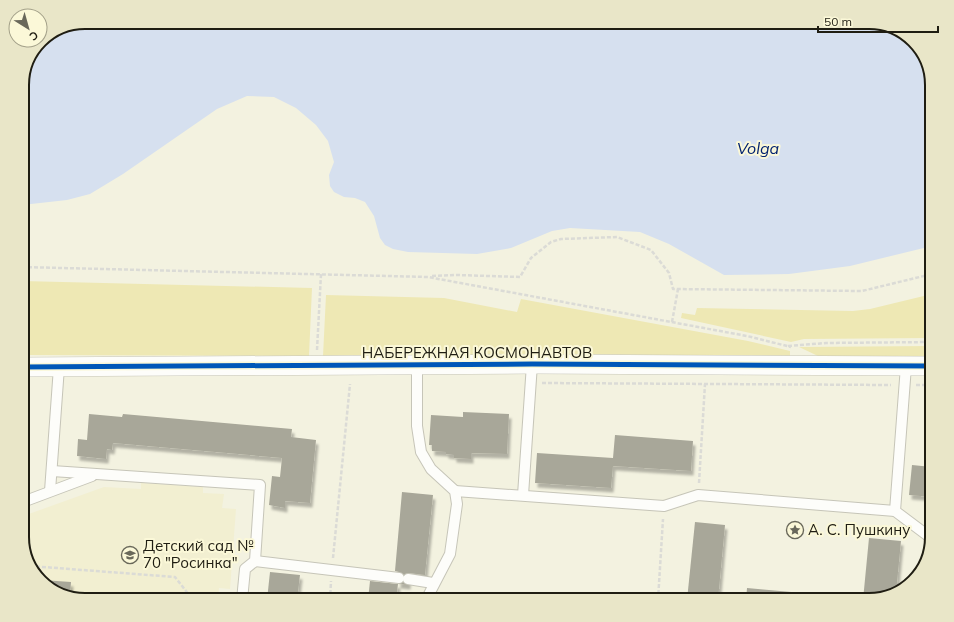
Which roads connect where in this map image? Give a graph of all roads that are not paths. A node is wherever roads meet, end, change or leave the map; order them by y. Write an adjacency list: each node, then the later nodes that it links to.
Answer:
1 (532, 364): 2 (street, НАБЕРЕЖНАЯ КОСМОНАВТОВ); 3 (street, НАБЕРЕЖНАЯ КОСМОНАВТОВ); 11 (lane)
2 (417, 365): 6 (street, НАБЕРЕЖНАЯ КОСМОНАВТОВ); 10 (lane)
3 (906, 366): 4 (street, НАБЕРЕЖНАЯ КОСМОНАВТОВ); 13 (lane)
4 (925, 366)
5 (29, 367): 6 (street, НАБЕРЕЖНАЯ КОСМОНАВТОВ)
6 (59, 367): 7 (lane)
7 (52, 472): 8 (lane); 9 (lane)
8 (95, 474): 9 (lane); 15 (lane)
9 (50, 491): 12 (lane)
10 (455, 491): 11 (lane); 16 (lane)
11 (524, 496): 13 (lane)
12 (29, 500)
13 (895, 511): 14 (lane)
14 (925, 534)
15 (255, 561): 16 (lane); 17 (lane)
16 (433, 583): 18 (lane)
17 (243, 593)
18 (429, 593)

